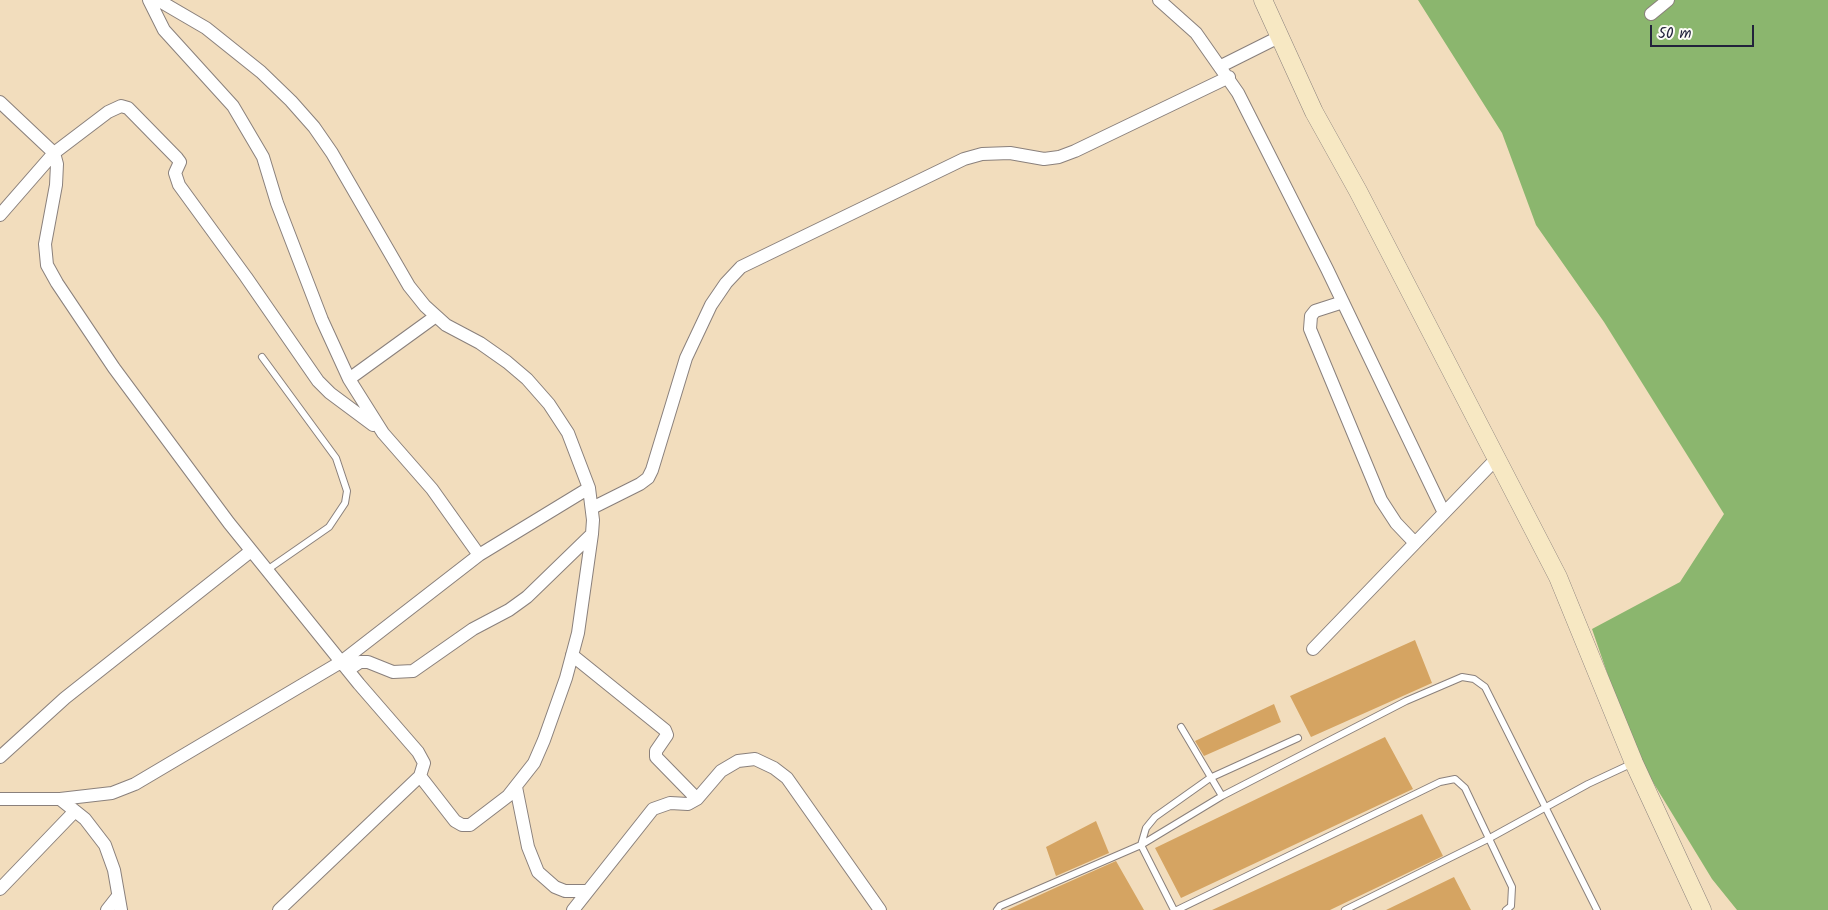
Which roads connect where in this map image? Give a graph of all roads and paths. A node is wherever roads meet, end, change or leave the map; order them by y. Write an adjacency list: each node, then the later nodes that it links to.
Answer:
1 (149, 0): 16 (street)
2 (158, 0): 14 (street)
3 (1159, 0): 8 (street)
4 (1263, 0): 7 (main road)
5 (1668, 0): 6 (street)
6 (1651, 14)
7 (1279, 38): 8 (street); 18 (main road)
8 (1220, 66): 9 (street)
9 (1229, 78): 13 (street); 20 (street)
10 (0, 102): 11 (street)
11 (54, 153): 12 (street); 17 (street); 24 (street)
12 (0, 215)
13 (1343, 302): 21 (street); 23 (street)
14 (436, 316): 16 (street); 19 (street)
15 (262, 357): 26 (lane)
16 (348, 379): 17 (street)
17 (383, 433): 25 (street)
18 (1498, 457): 21 (street); 33 (main road)
19 (589, 488): 20 (street); 25 (street)
20 (592, 508): 22 (street)
21 (1444, 513): 23 (street)
22 (592, 534): 28 (street); 29 (street)
23 (1415, 543): 27 (street)
24 (251, 551): 26 (street); 32 (street)
25 (479, 555): 29 (street)
26 (267, 570): 29 (street)
27 (1313, 650)
28 (572, 655): 36 (street); 40 (street)
29 (344, 666): 34 (street); 39 (street)
30 (1181, 727): 35 (lane)
31 (1298, 738): 35 (lane)
32 (0, 757)
33 (1634, 763): 41 (lane); 59 (main road)
34 (420, 776): 36 (street); 50 (street)
35 (1210, 778): 37 (lane); 44 (lane)
36 (516, 787): 46 (street)
37 (1222, 796): 41 (lane); 44 (lane)
38 (0, 799): 39 (street)
39 (60, 799): 42 (street)
40 (697, 799): 46 (street); 52 (street)
41 (1544, 808): 43 (lane); 58 (lane)
42 (75, 812): 45 (street); 47 (street)
43 (1488, 839): 55 (lane); 56 (lane); 57 (lane)
44 (1141, 845): 53 (lane); 54 (lane)
45 (0, 889)
46 (588, 890): 51 (street)
47 (118, 896): 48 (street); 49 (street)
48 (107, 910)
49 (121, 910)
50 (279, 910)
51 (573, 910)
52 (880, 910)
53 (997, 910)
54 (1174, 910)
55 (1177, 910)
56 (1345, 910)
57 (1506, 910)
58 (1597, 910)
59 (1702, 910)

